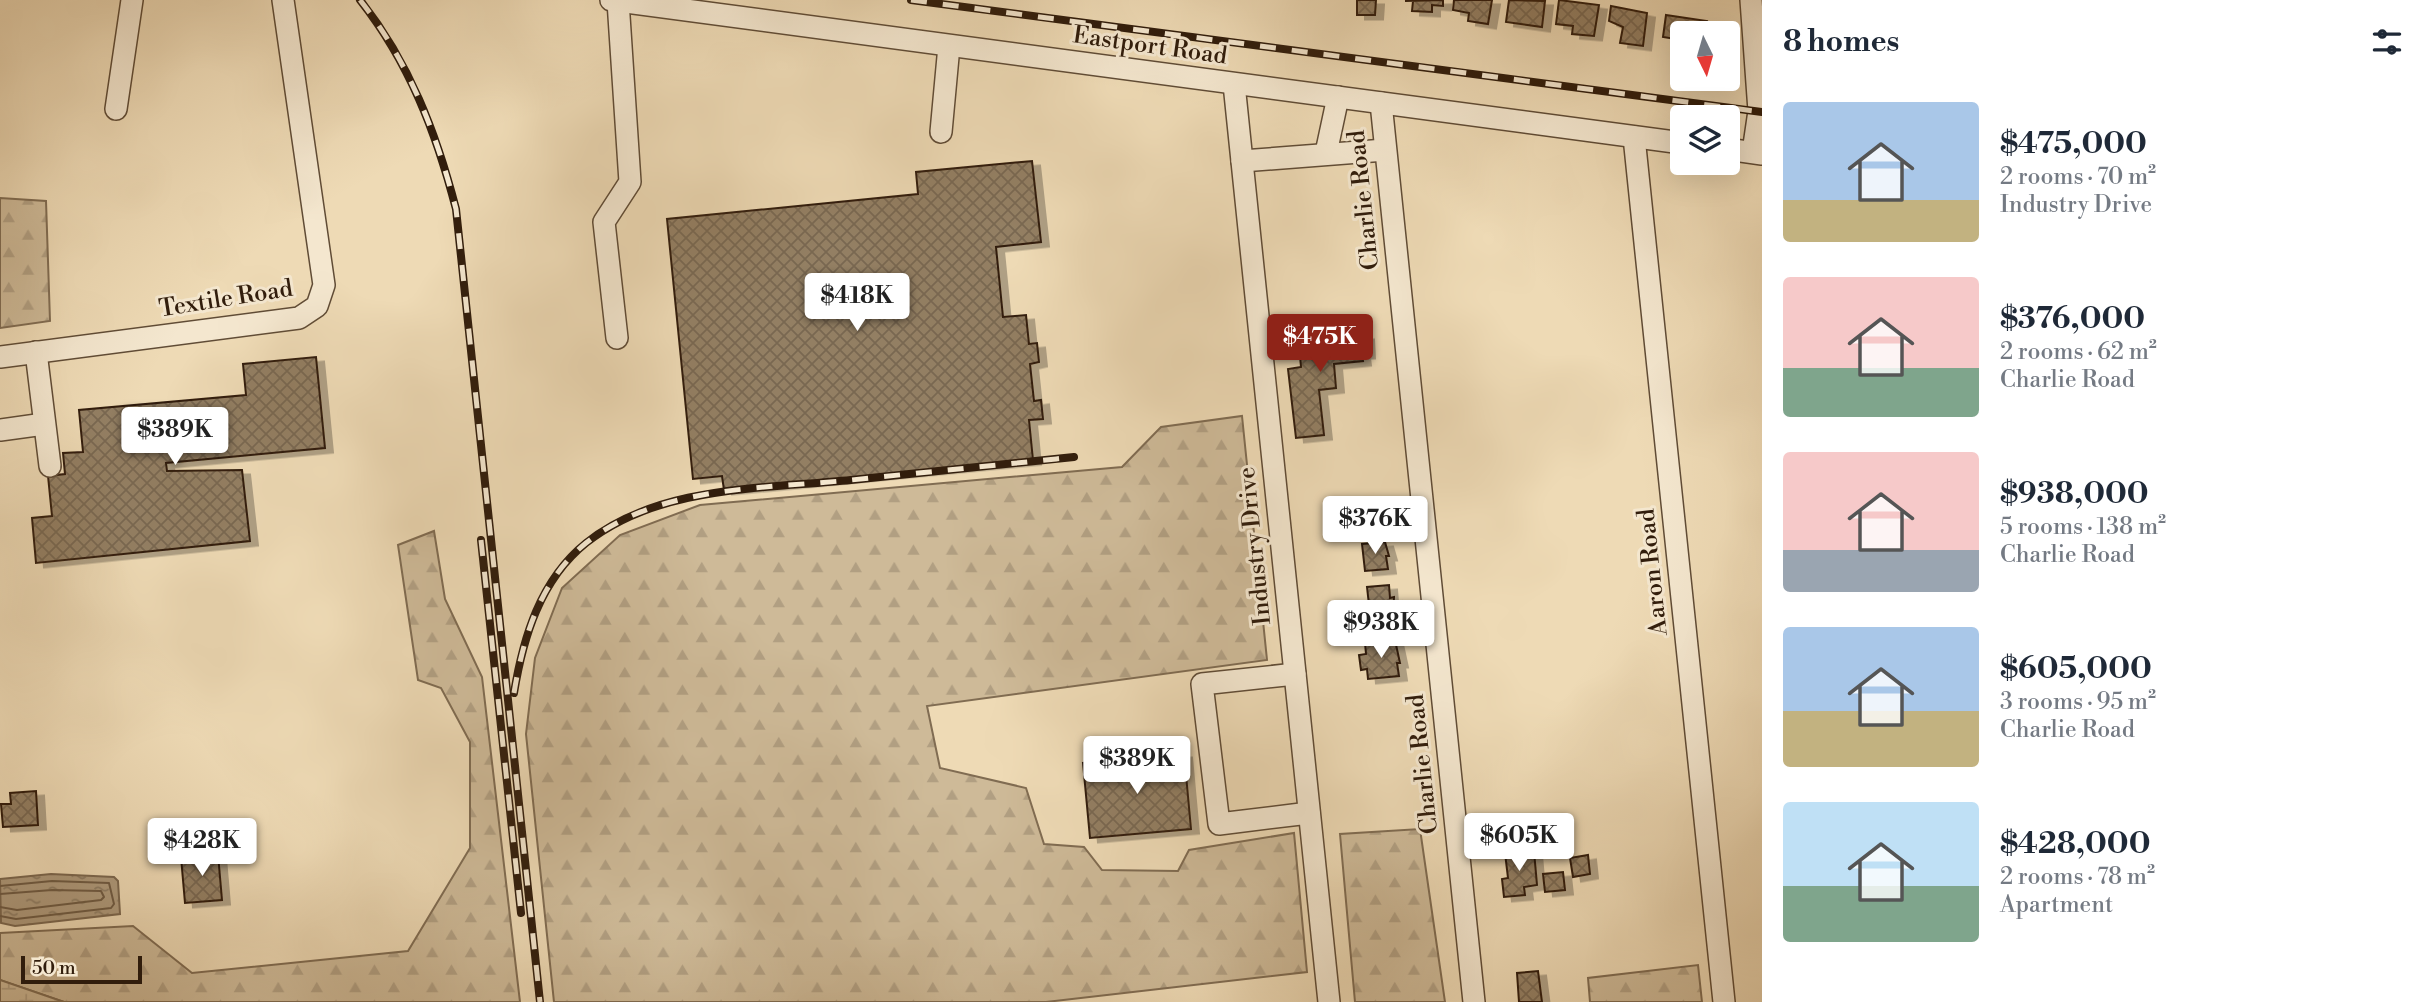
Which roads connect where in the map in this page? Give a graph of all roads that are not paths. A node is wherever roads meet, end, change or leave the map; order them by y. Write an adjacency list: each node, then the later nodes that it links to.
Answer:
1 (132, 0): 10 (street)
2 (283, 0): 20 (street, Textile Road)
3 (614, 1): 6 (street, Eastport Road); 19 (street)
4 (1755, 6): 5 (street)
5 (1759, 39): 17 (street)
6 (949, 46): 7 (street, Eastport Road); 11 (street)
7 (1234, 84): 8 (street, Eastport Road); 18 (street, Industry Drive)
8 (1338, 97): 9 (street, Eastport Road); 16 (street)
9 (1381, 103): 12 (street, Eastport Road); 14 (street, Charlie Road)
10 (116, 109)
11 (941, 132)
12 (1634, 137): 13 (street, Eastport Road); 29 (street, Aaron Road)
13 (1670, 142)
14 (1385, 150): 16 (street); 28 (street, Charlie Road)
15 (1740, 151): 17 (street)
16 (1326, 153): 18 (street)
17 (1758, 153)
18 (1242, 161): 25 (street, Industry Drive)
19 (617, 338)
20 (36, 352): 21 (street, Textile Road); 22 (street)
21 (0, 357)
22 (44, 424): 23 (street); 24 (street)
23 (0, 430)
24 (50, 466)
25 (1295, 674): 26 (street, Industry Drive); 26 (street)
26 (1309, 813): 27 (street, Industry Drive)
27 (1329, 1002)
28 (1474, 1002)
29 (1724, 1002)

